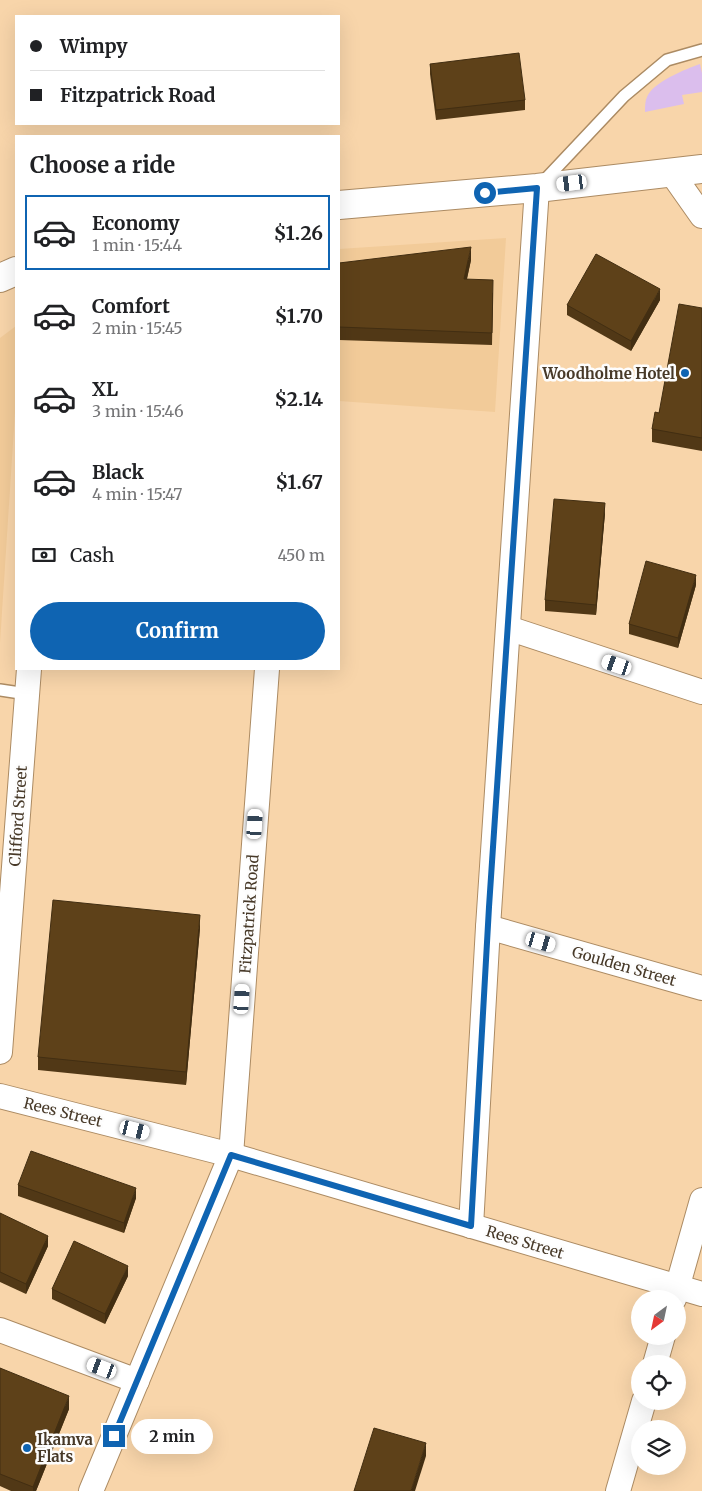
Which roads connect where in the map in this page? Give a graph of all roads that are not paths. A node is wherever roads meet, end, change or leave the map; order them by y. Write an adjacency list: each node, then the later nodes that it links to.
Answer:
1 (702, 50): 4 (lane)
2 (702, 169): 3 (street)
3 (671, 172): 4 (street); 6 (street)
4 (537, 188): 5 (street); 9 (street)
5 (340, 205)
6 (702, 216)
7 (15, 271): 8 (street)
8 (0, 278)
9 (508, 628): 13 (street); 15 (street)
10 (29, 670): 14 (street, Clifford Street)
11 (267, 670): 19 (street, Fitzpatrick Road)
12 (0, 690): 14 (lane)
13 (702, 692)
14 (27, 694): 17 (street, Clifford Street)
15 (488, 927): 16 (street, Goulden Street); 21 (street)
16 (702, 988)
17 (0, 1052)
18 (0, 1096): 19 (street, Rees Street)
19 (231, 1155): 21 (street, Rees Street); 27 (street, Fitzpatrick Road)
20 (702, 1200): 23 (street)
21 (471, 1226): 22 (street, Rees Street)
22 (667, 1290)
23 (677, 1290)
24 (686, 1293): 25 (street, Rees Street)
25 (702, 1294)
26 (0, 1330): 27 (street)
27 (136, 1381): 29 (street, Fitzpatrick Road)
28 (641, 1410): 30 (street)
29 (91, 1491)
30 (618, 1491)

